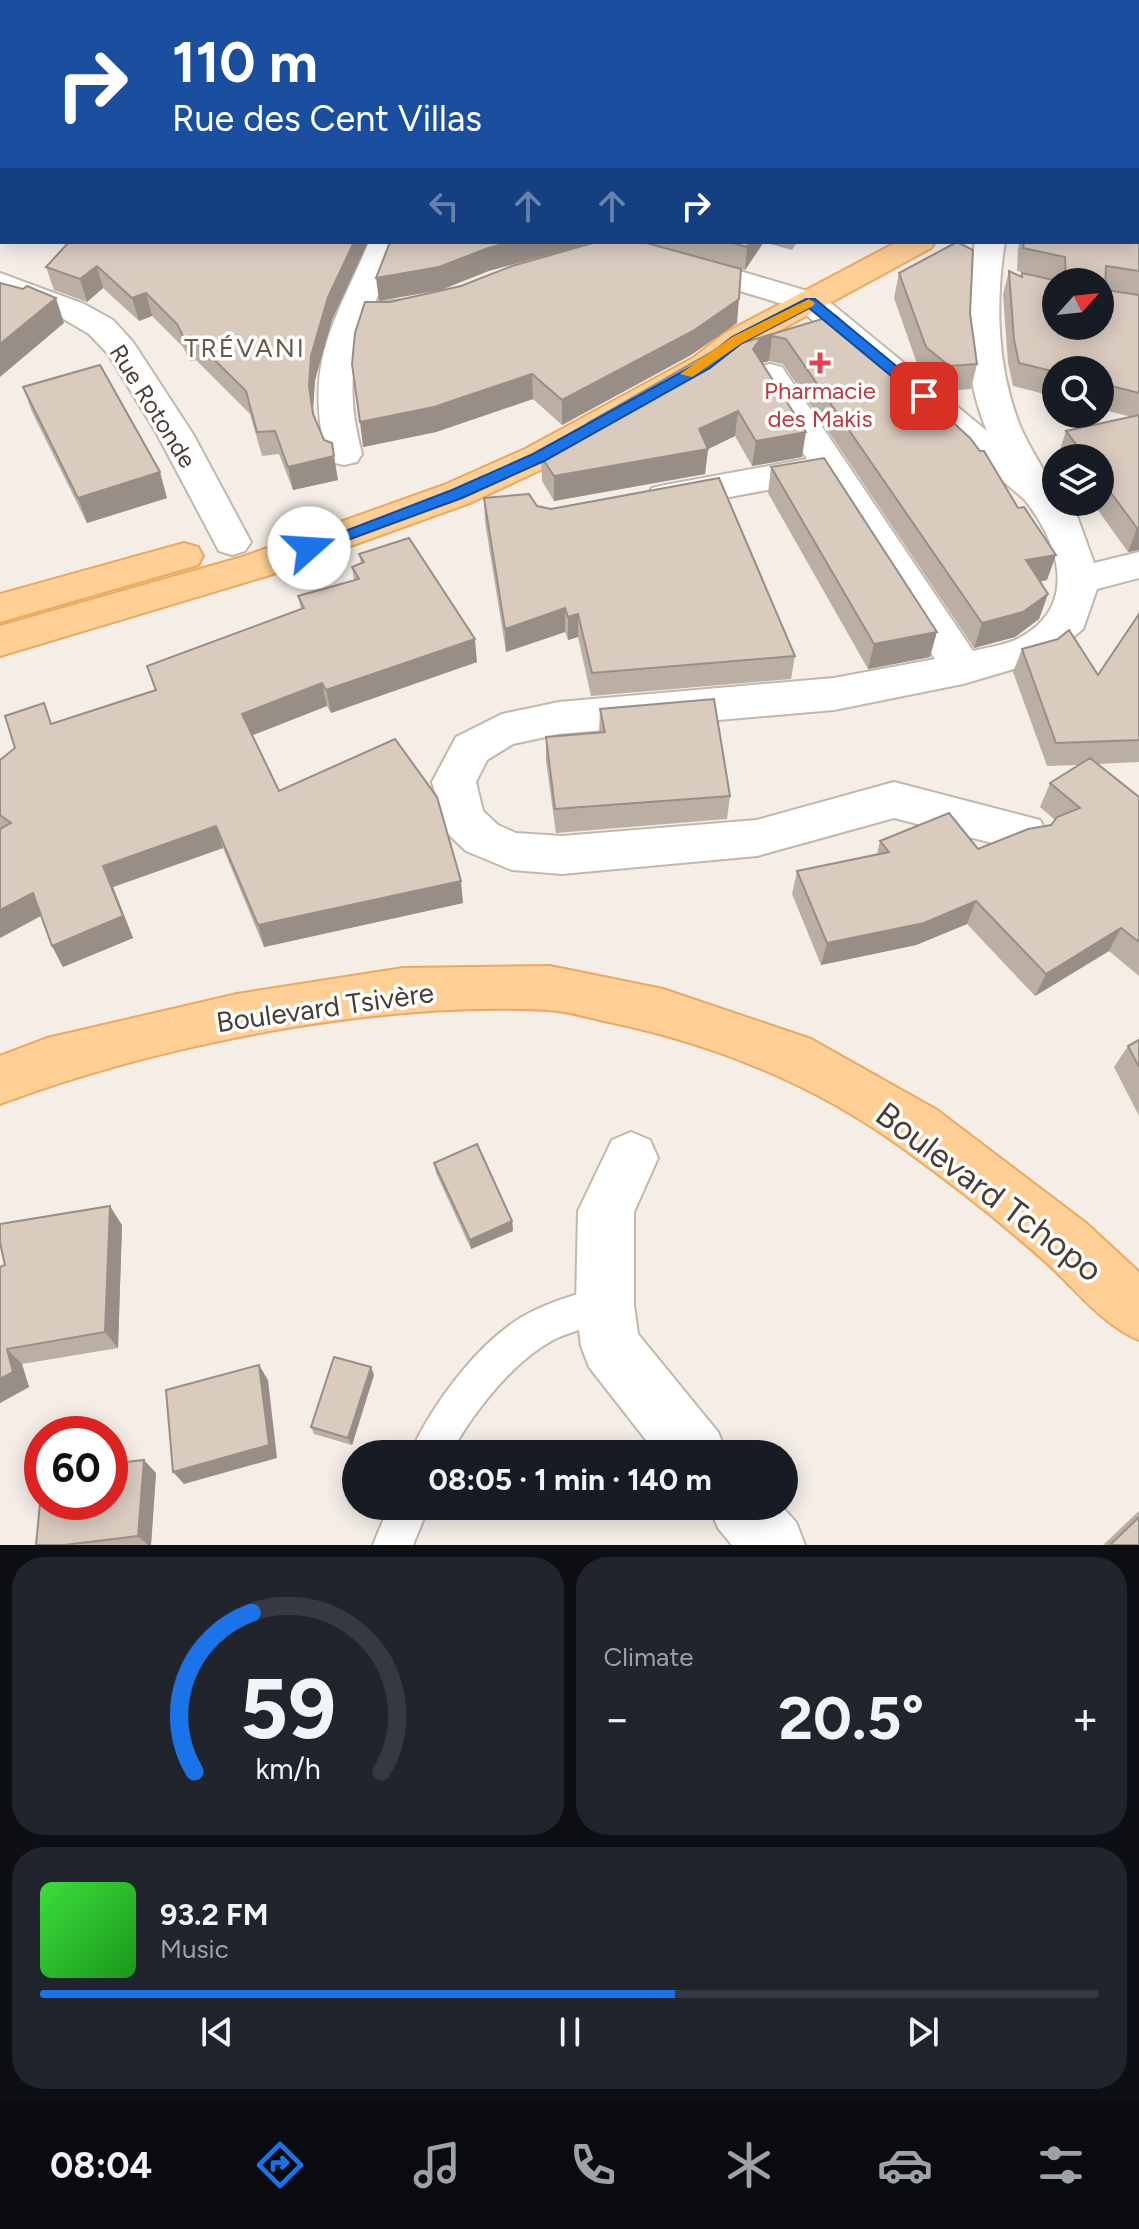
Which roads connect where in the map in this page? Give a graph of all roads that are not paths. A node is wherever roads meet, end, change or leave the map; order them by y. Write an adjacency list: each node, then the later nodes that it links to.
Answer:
1 (383, 244): 8 (street)
2 (916, 245): 7 (main road)
3 (649, 255): 7 (street)
4 (994, 264): 13 (street)
5 (0, 282): 15 (street, Rue Rotonde)
6 (451, 301): 8 (street)
7 (810, 302): 9 (main road); 13 (street)
8 (354, 315): 11 (street)
9 (737, 340): 15 (main road); 16 (main road)
10 (770, 374): 12 (street)
11 (344, 454)
12 (828, 467): 14 (street); 22 (street)
13 (1037, 491): 18 (street)
14 (637, 502)
15 (232, 542): 16 (main road); 19 (main road); 20 (main road)
16 (309, 548): 20 (main road)
17 (1139, 565): 18 (street)
18 (1080, 580): 22 (street)
19 (0, 608)
20 (77, 619): 21 (main road)
21 (0, 641)
22 (963, 669): 23 (street)
23 (1024, 833)
24 (793, 1055): 25 (main road, Boulevard Tsivère); 28 (main road, Boulevard Tchopo)
25 (0, 1080)
26 (631, 1158): 27 (street)
27 (605, 1305): 29 (lane); 30 (street)
28 (1139, 1311)
29 (436, 1440)
30 (685, 1440)
31 (403, 1520): 33 (lane)
32 (752, 1520): 34 (street)
33 (393, 1545)
34 (773, 1545)

